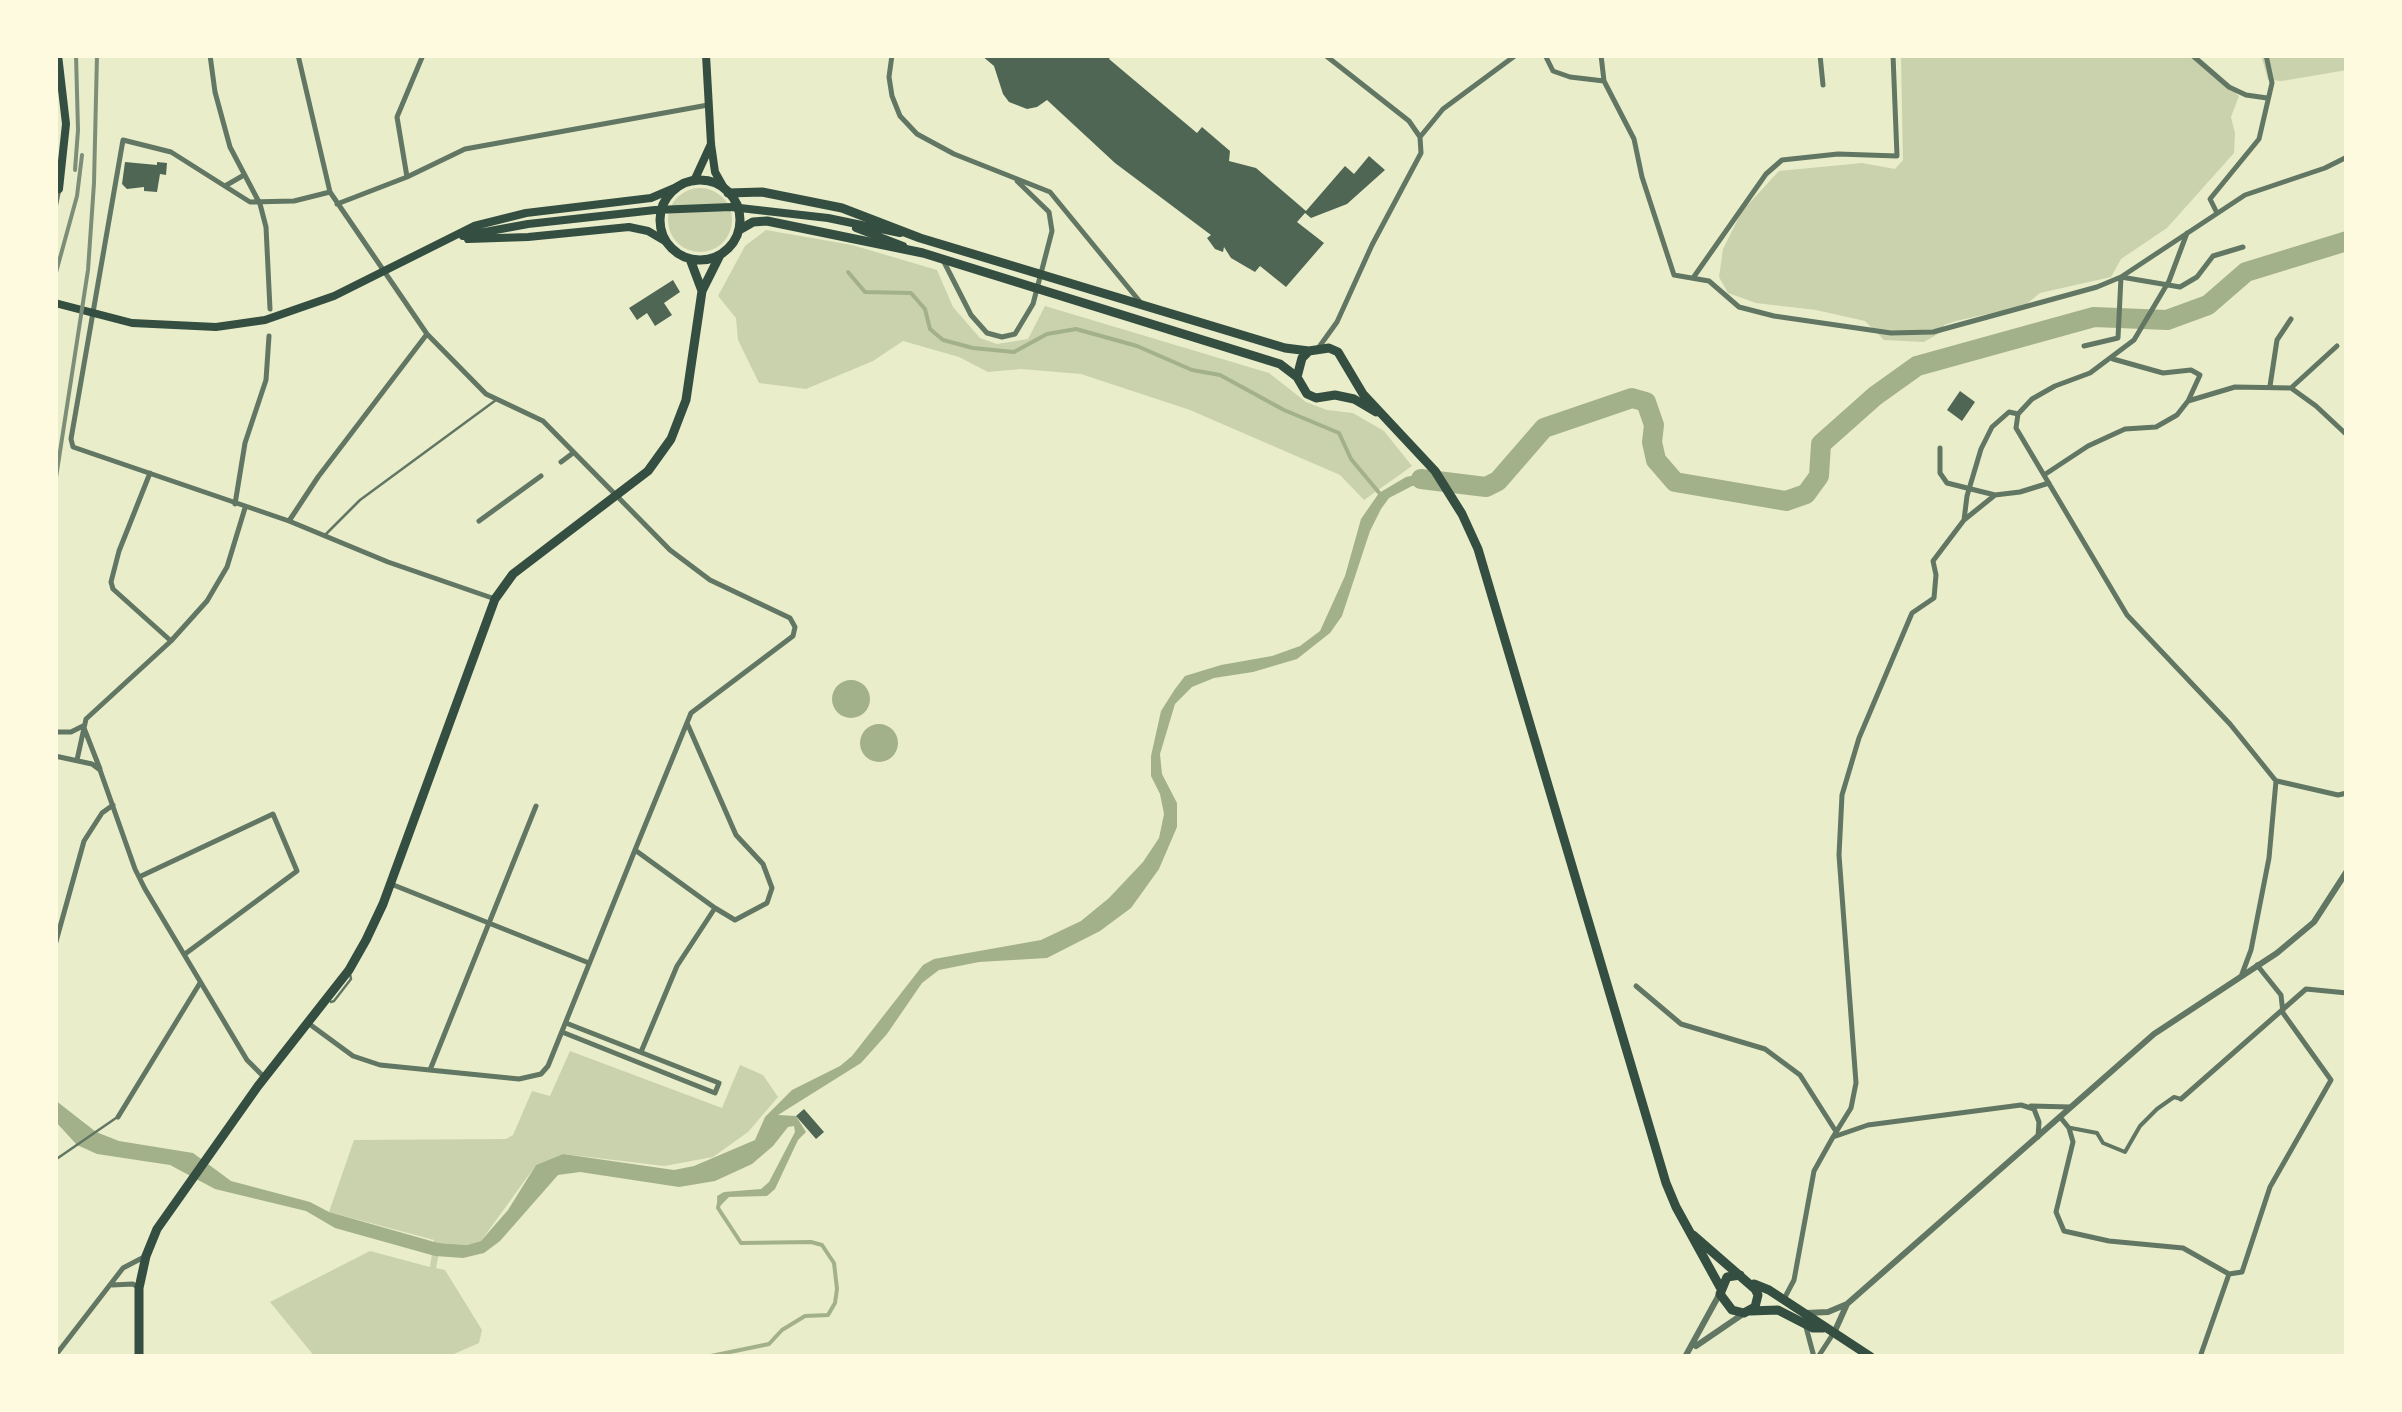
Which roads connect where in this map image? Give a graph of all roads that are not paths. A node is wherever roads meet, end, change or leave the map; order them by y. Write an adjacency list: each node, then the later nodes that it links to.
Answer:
1 (58, 55): 28 (main road)
2 (210, 55): 22 (street)
3 (298, 55): 30 (street)
4 (423, 55): 23 (street)
5 (706, 55): 18 (main road)
6 (892, 55): 25 (street)
7 (1325, 55): 19 (street)
8 (1516, 55): 19 (street)
9 (1545, 55): 15 (street)
10 (1601, 55): 15 (street)
11 (1820, 55): 16 (street)
12 (1893, 55): 48 (street)
13 (2192, 55): 17 (street)
14 (2266, 55): 17 (street)
15 (1604, 81): 48 (street)
16 (1822, 85)
17 (2267, 98): 34 (street)
18 (709, 105): 20 (main road); 23 (street)
19 (1420, 137): 58 (street)
20 (711, 144): 24 (main road); 29 (main road)
21 (2347, 157): 34 (street)
22 (244, 175): 26 (street); 31 (street)
23 (407, 177): 32 (street)
24 (694, 180): 27 (main road); 29 (main road)
25 (1015, 180): 44 (street); 51 (street)
26 (225, 186): 31 (street); 73 (street)
27 (679, 186): 39 (main road); 40 (main road)
28 (57, 188): 33 (street)
29 (726, 190): 36 (main road); 38 (main road)
30 (330, 192): 31 (street); 32 (street)
31 (260, 204): 52 (street)
32 (337, 204): 46 (street)
33 (55, 208)
34 (2217, 213): 37 (street)
35 (828, 218): 38 (main road); 39 (main road); 42 (main road)
36 (738, 230): 42 (main road); 43 (main road)
37 (2187, 232): 47 (street); 59 (street)
38 (920, 238): 51 (main road)
39 (449, 240): 40 (main road); 46 (main road)
40 (665, 240): 45 (main road)
41 (2243, 247): 47 (street)
42 (923, 253): 44 (main road)
43 (720, 254): 45 (main road); 49 (main road)
44 (942, 258): 61 (main road)
45 (690, 259): 49 (main road)
46 (382, 272): 50 (main road); 54 (street)
47 (2121, 277): 48 (street); 56 (street)
48 (1693, 278)
49 (702, 291): 79 (main road)
50 (55, 303)
51 (1141, 304): 58 (main road)
52 (270, 309)
53 (2291, 319): 62 (street)
54 (427, 334): 65 (street); 83 (street)
55 (269, 336): 80 (street)
56 (2084, 346)
57 (2338, 346): 63 (street)
58 (1314, 349): 60 (main road); 61 (main road)
59 (2112, 359): 66 (street); 67 (street)
60 (1348, 370): 64 (main road); 68 (main road)
61 (1296, 376): 64 (main road)
62 (2270, 387): 63 (street); 66 (street)
63 (2291, 388): 69 (street)
64 (1335, 396): 68 (main road)
65 (497, 399): 71 (street); 85 (lane)
66 (2188, 400): 74 (street)
67 (2018, 414): 74 (street); 77 (street)
68 (1386, 418): 129 (main road)
69 (2347, 434)
70 (1940, 448): 77 (street)
71 (574, 453): 72 (street); 79 (street)
72 (561, 462)
73 (150, 472): 80 (street); 87 (street)
74 (2044, 475): 76 (street)
75 (541, 476): 84 (street)
76 (2049, 482): 78 (street); 95 (street)
77 (1968, 490): 78 (street); 82 (street)
78 (1995, 495): 82 (street)
79 (616, 498): 86 (main road); 88 (street)
80 (235, 504): 81 (street)
81 (245, 508): 83 (street); 87 (street)
82 (1964, 520): 126 (street)
83 (289, 521): 85 (street)
84 (479, 521)
85 (324, 536): 86 (street)
86 (495, 599): 102 (main road)
87 (171, 641): 89 (street)
88 (687, 723): 99 (street); 103 (street)
89 (83, 726): 90 (street); 91 (street); 93 (street)
90 (55, 732)
91 (89, 744): 93 (street); 94 (street)
92 (55, 756): 93 (street)
93 (79, 761): 94 (street)
94 (100, 770): 97 (street)
95 (2276, 781): 96 (street); 109 (street)
96 (2347, 794)
97 (113, 805): 101 (street); 105 (street)
98 (536, 806): 104 (street)
99 (636, 850): 103 (street); 107 (street)
100 (2347, 871): 108 (street)
101 (139, 876): 106 (street); 106 (street)
102 (391, 884): 104 (street); 114 (main road)
103 (715, 908): 117 (street)
104 (489, 923): 107 (street); 118 (street)
105 (55, 945)
106 (185, 954): 110 (street)
107 (589, 963): 115 (street)
108 (2257, 965): 109 (street); 113 (street)
109 (2242, 974): 122 (street)
110 (201, 982): 119 (street); 123 (street)
111 (1636, 986): 126 (street)
112 (2347, 993): 113 (street)
113 (2282, 1012): 120 (street); 131 (street)
114 (308, 1022): 118 (street); 119 (main road)
115 (566, 1022): 116 (street); 117 (street)
116 (562, 1032): 117 (street); 118 (street)
117 (641, 1052)
118 (430, 1070)
119 (265, 1078): 130 (main road)
120 (2181, 1100): 125 (street)
121 (2031, 1107): 122 (street); 126 (street); 127 (street)
122 (2072, 1107): 124 (street)
123 (118, 1117): 128 (lane)
124 (2060, 1117): 125 (street); 127 (street)
125 (2069, 1128): 131 (street)
126 (1834, 1133): 137 (street)
127 (2038, 1137): 138 (street)
128 (56, 1159)
129 (1688, 1230): 132 (main road); 136 (main road)
130 (146, 1256): 134 (street); 135 (main road)
131 (2229, 1274): 148 (street)
132 (1740, 1275): 133 (main road); 136 (main road)
133 (1751, 1283): 137 (main road); 139 (main road)
134 (110, 1286): 135 (street); 143 (street)
135 (139, 1288): 144 (main road)
136 (1720, 1290): 139 (main road); 142 (street)
137 (1784, 1300): 140 (main road)
138 (1847, 1304): 140 (street); 141 (street)
139 (1747, 1312): 140 (main road); 142 (street)
140 (1806, 1319): 141 (main road); 146 (street)
141 (1828, 1331): 146 (street); 147 (main road)
142 (1690, 1349): 145 (street)
143 (55, 1356)
144 (139, 1357)
145 (1685, 1357)
146 (1816, 1357)
147 (1871, 1357)
148 (2200, 1357)

